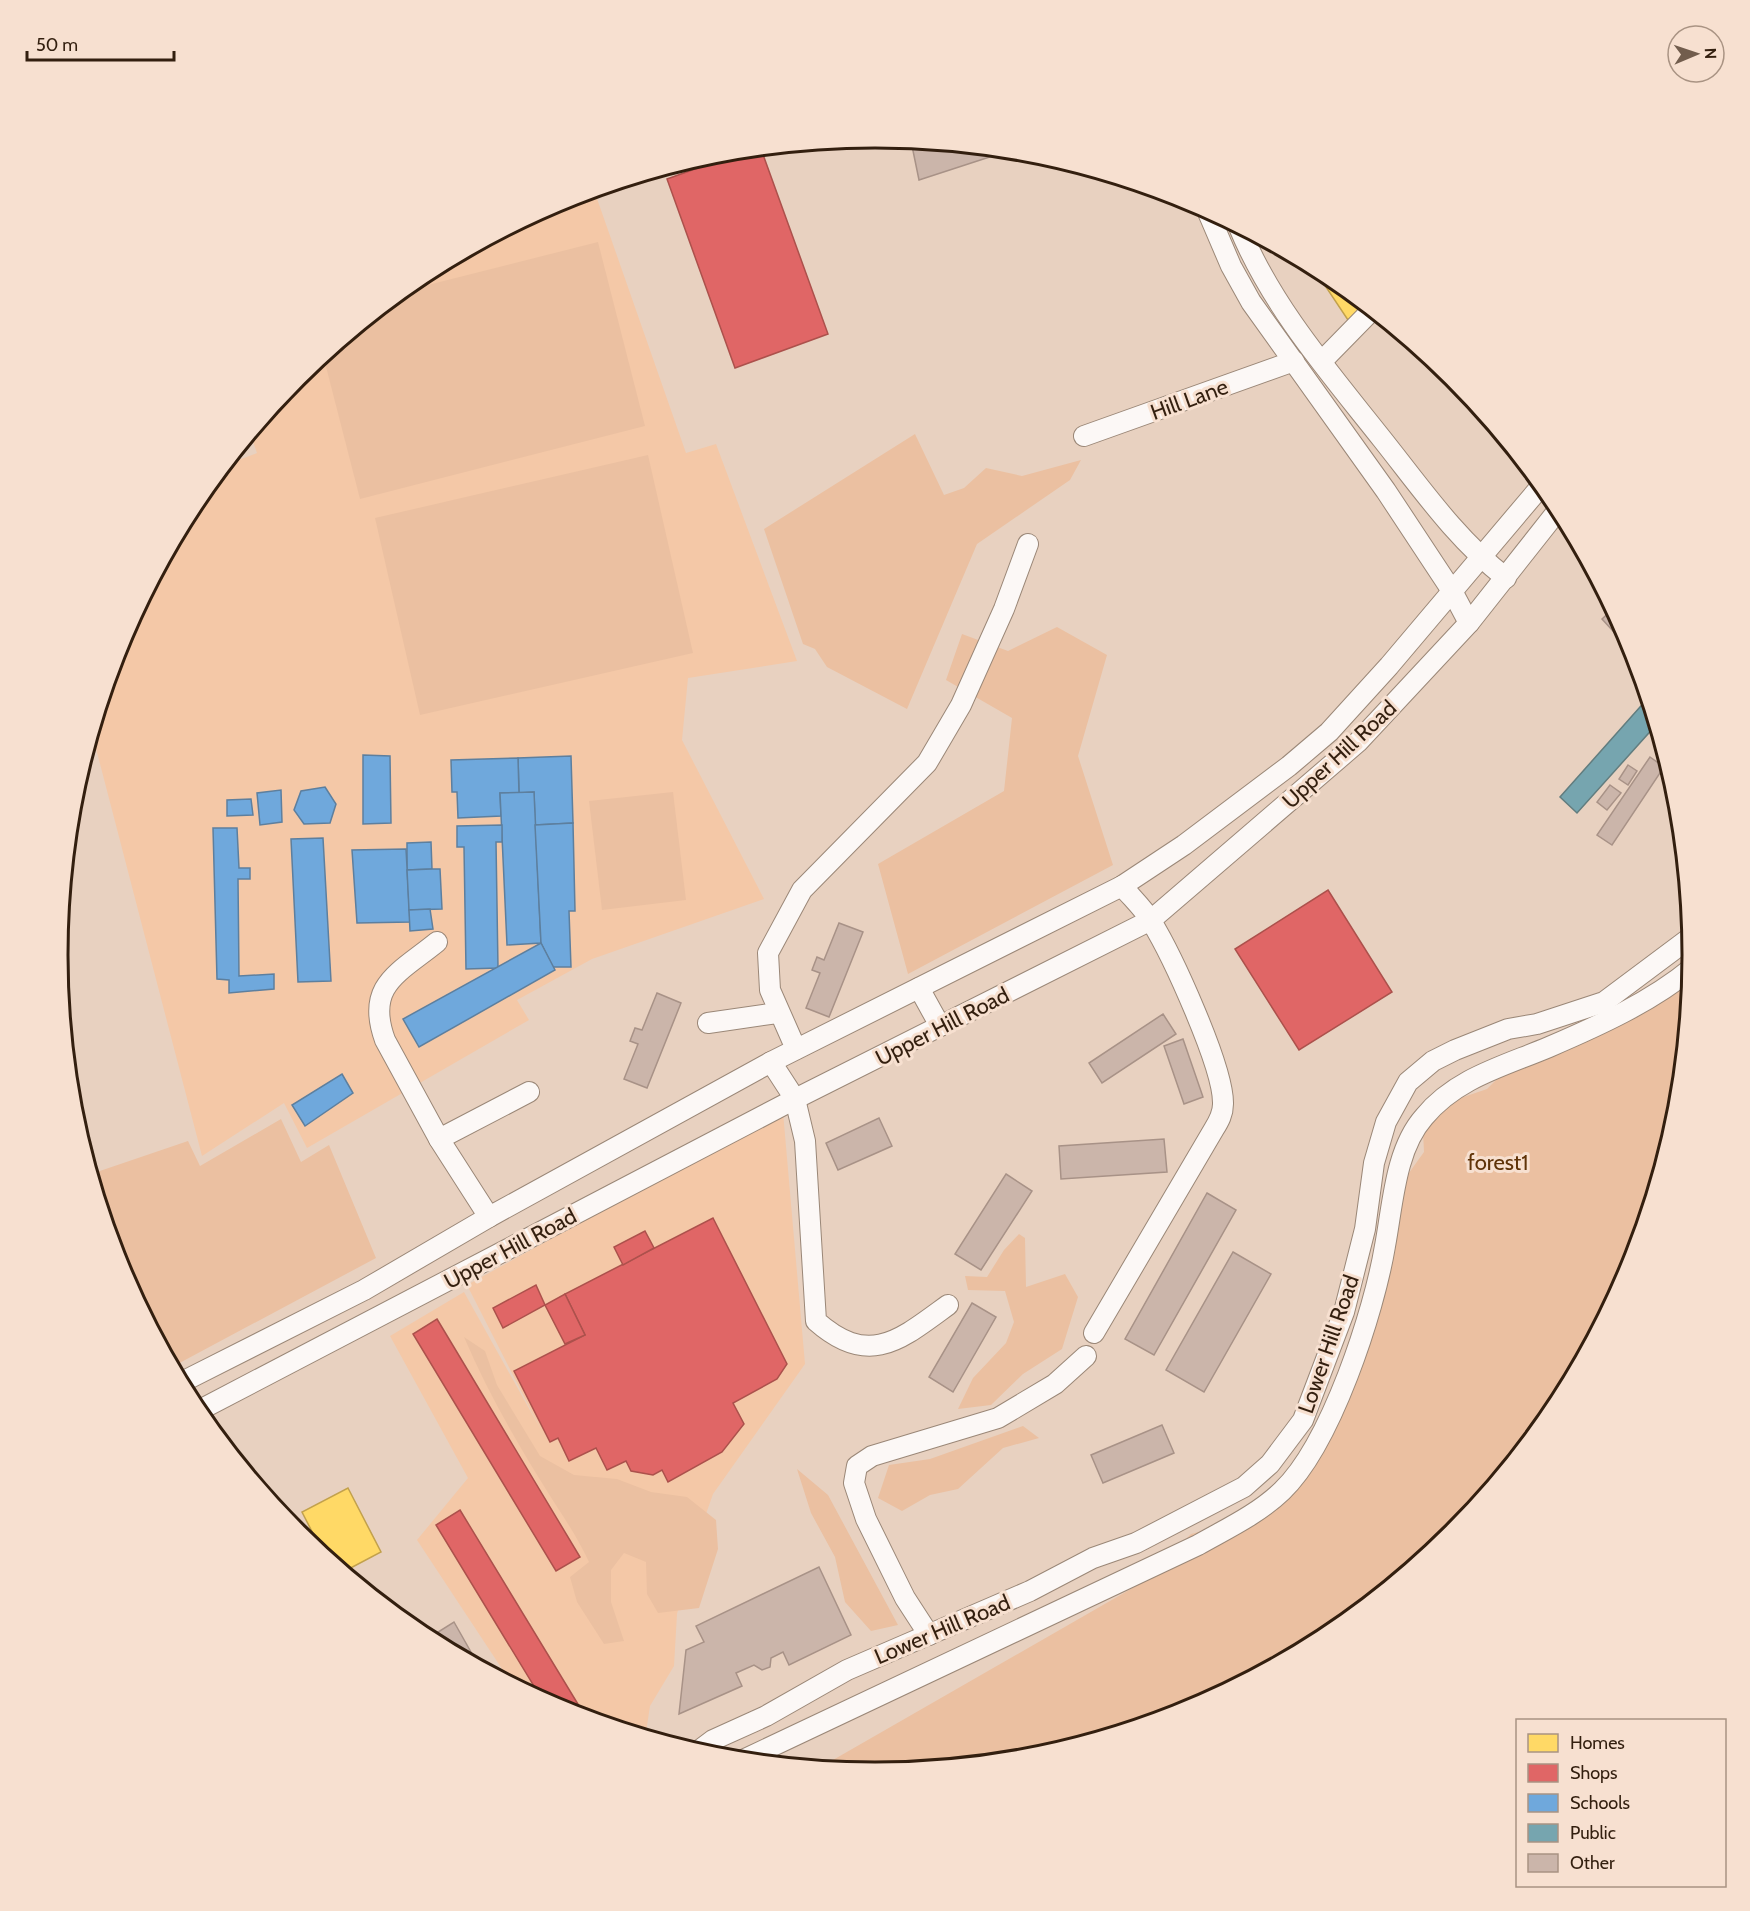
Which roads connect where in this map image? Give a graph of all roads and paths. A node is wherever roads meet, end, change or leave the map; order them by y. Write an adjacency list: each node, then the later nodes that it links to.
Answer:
1 (1212, 222): 4 (street)
2 (1244, 237): 5 (street)
3 (1367, 315): 5 (street)
4 (1294, 361): 6 (street, Hill Lane); 12 (street)
5 (1322, 361): 10 (street)
6 (1084, 436)
7 (1536, 492): 10 (street, Upper Hill Road)
8 (1553, 518): 11 (street, Upper Hill Road)
9 (1028, 544): 20 (street)
10 (1480, 558): 11 (street); 12 (street, Upper Hill Road)
11 (1506, 578): 13 (street, Upper Hill Road)
12 (1452, 591): 13 (street); 14 (street, Upper Hill Road)
13 (1469, 623): 15 (street, Upper Hill Road)
14 (1122, 886): 15 (street); 19 (street, Upper Hill Road)
15 (1151, 920): 22 (street, Upper Hill Road); 30 (street)
16 (437, 942): 27 (street)
17 (1682, 944): 34 (street, Lower Hill Road)
18 (1682, 975): 36 (street, Lower Hill Road)
19 (919, 988): 22 (street); 23 (street, Upper Hill Road)
20 (777, 1012): 21 (street); 23 (street)
21 (708, 1023)
22 (940, 1026): 26 (street, Upper Hill Road)
23 (795, 1049): 24 (street, Upper Hill Road)
24 (771, 1062): 26 (street); 28 (street, Upper Hill Road)
25 (530, 1092): 27 (street)
26 (795, 1099): 29 (street); 33 (street, Upper Hill Road)
27 (439, 1139): 28 (street)
28 (489, 1217): 32 (street, Upper Hill Road)
29 (948, 1305)
30 (1094, 1334)
31 (1086, 1356): 34 (street)
32 (188, 1379)
33 (206, 1407)
34 (929, 1635): 35 (street, Lower Hill Road)
35 (707, 1745)
36 (756, 1754)

